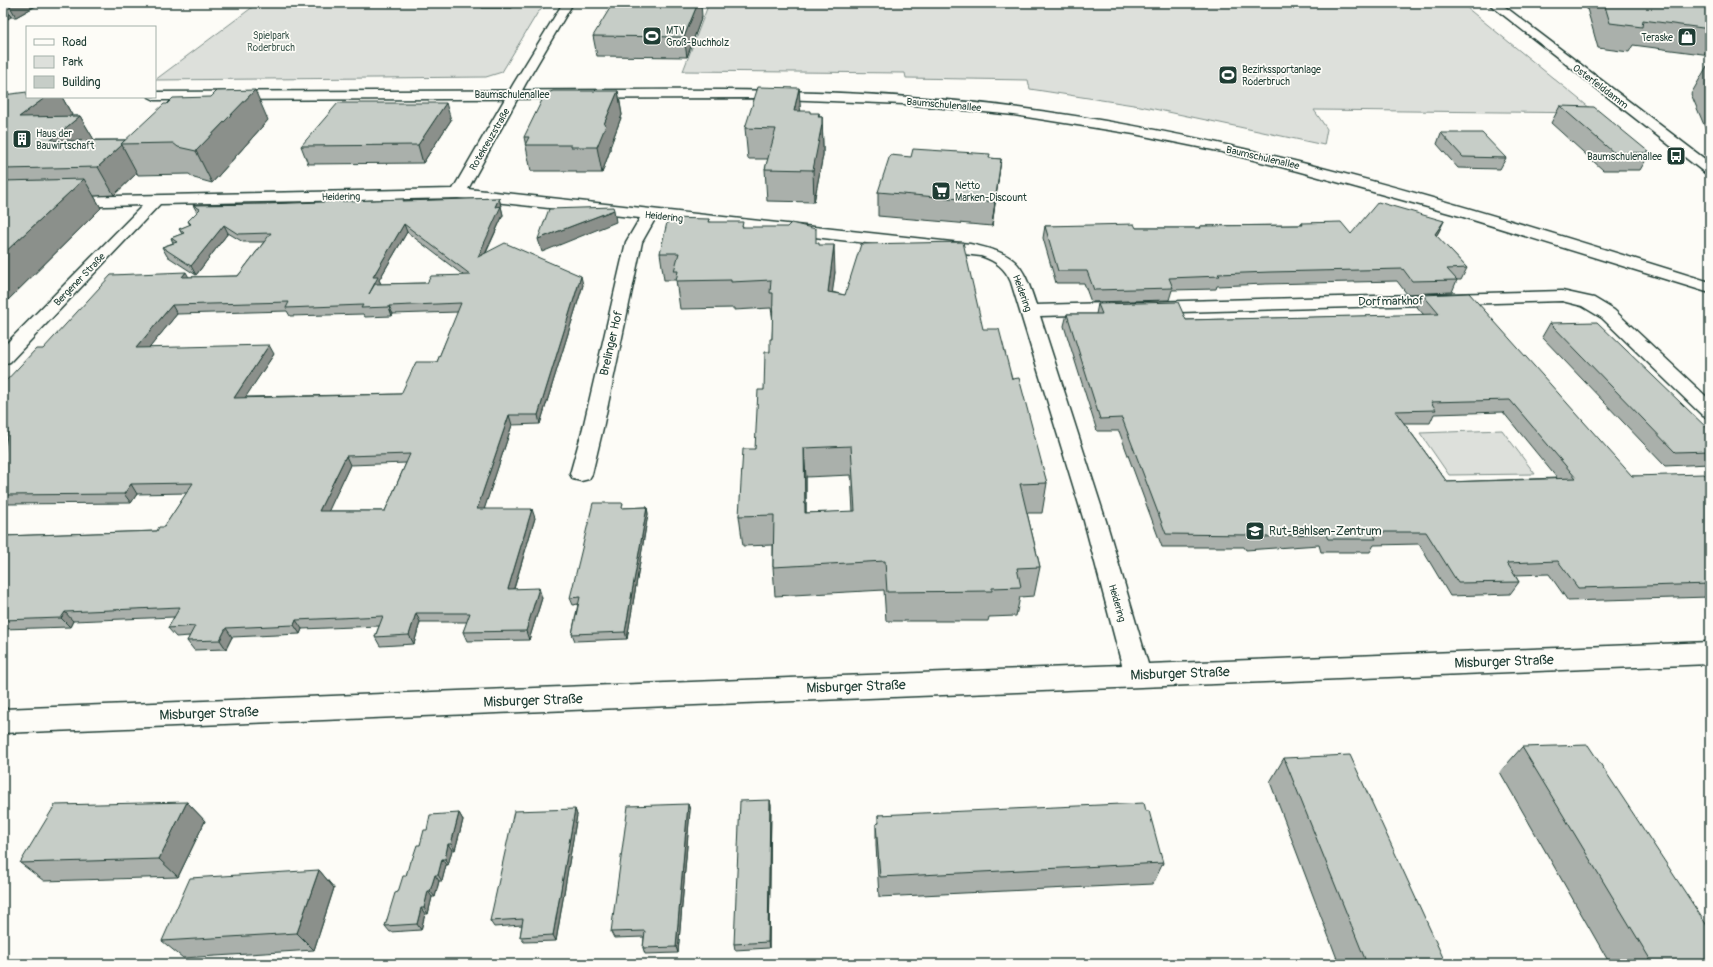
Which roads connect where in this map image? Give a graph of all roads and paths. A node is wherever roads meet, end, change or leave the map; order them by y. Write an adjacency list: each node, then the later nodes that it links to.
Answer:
1 (568, 3): 3 (street, Rotekreuzstraße)
2 (1493, 3): 5 (street, Osterfelddamm)
3 (514, 94): 4 (street, Baumschulenallee); 6 (street, Rotekreuzstraße); 10 (street, Baumschulenallee)
4 (156, 96)
5 (1710, 170)
6 (458, 193): 7 (street, Heidering); 9 (street, Heidering)
7 (156, 200): 8 (street, Heidering); 12 (street, Bergener Straße)
8 (49, 202)
9 (650, 214): 11 (street, Heidering); 14 (street, Brelinger Hof)
10 (1709, 287)
11 (1030, 311): 13 (street, Dorfmarkhof); 16 (street, Heidering)
12 (3, 358)
13 (1710, 411)
14 (581, 474)
15 (1710, 654): 16 (street, Misburger Straße)
16 (1138, 675): 17 (street, Misburger Straße)
17 (3, 721)

